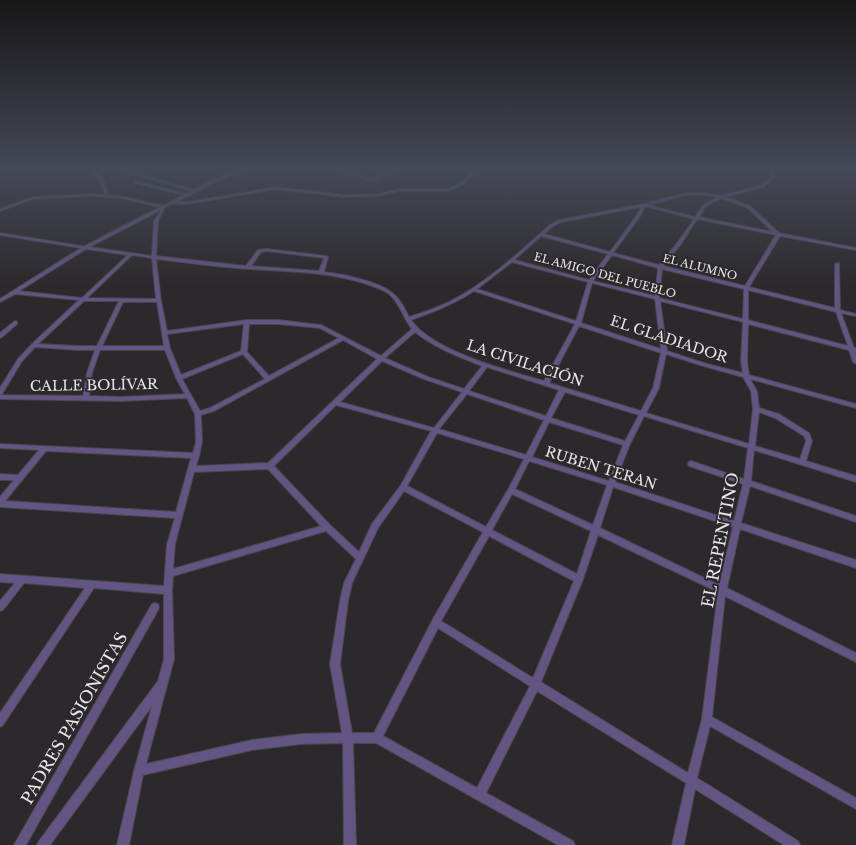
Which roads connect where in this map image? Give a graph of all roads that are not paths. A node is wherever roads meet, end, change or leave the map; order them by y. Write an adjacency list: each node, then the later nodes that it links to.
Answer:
1 (631, 207): 10 (street)
2 (643, 207): 14 (street)
3 (654, 207): 7 (street)
4 (703, 207): 7 (street)
5 (749, 207): 9 (street)
6 (164, 208): 11 (street); 15 (street)
7 (696, 218): 9 (street); 19 (street)
8 (0, 234): 11 (street, LA CIVILACIÓN)
9 (779, 234): 12 (street); 22 (street, EL REPENTINO)
10 (541, 235): 14 (street, EL ALUMNO); 16 (street)
11 (83, 248): 13 (street, LA CIVILACIÓN); 24 (street)
12 (856, 249)
13 (131, 254): 15 (street, LA CIVILACIÓN); 27 (street)
14 (611, 254): 19 (street, EL ALUMNO); 21 (street)
15 (154, 257): 18 (street, LA CIVILACIÓN); 29 (street)
16 (512, 260): 21 (street, EL AMIGO DEL PUEBLO); 23 (street)
17 (837, 264): 31 (street)
18 (248, 267): 20 (street, LA CIVILACIÓN); 20 (street)
19 (660, 267): 22 (street, EL ALUMNO); 26 (street)
20 (321, 273): 33 (street, LA CIVILACIÓN)
21 (590, 282): 26 (street, EL AMIGO DEL PUEBLO); 35 (street)
22 (746, 288): 31 (street, EL ALUMNO); 36 (street, EL REPENTINO)
23 (475, 290): 33 (street); 35 (street, EL GLADIADOR)
24 (11, 291): 25 (street); 27 (street); 28 (street)
25 (0, 297)
26 (657, 298): 36 (street, EL AMIGO DEL PUEBLO); 47 (street)
27 (82, 299): 30 (street); 42 (street)
28 (0, 301)
29 (160, 301): 30 (street); 39 (street)
30 (122, 302): 43 (street)
31 (838, 312): 32 (street, EL ALUMNO); 45 (street)
32 (856, 315)
33 (409, 319): 38 (street, LA CIVILACIÓN)
34 (247, 322): 39 (street); 41 (street); 46 (street)
35 (578, 322): 47 (street, EL GLADIADOR); 54 (street)
36 (744, 322): 45 (street, EL AMIGO DEL PUEBLO); 51 (street, EL REPENTINO)
37 (15, 323): 40 (street)
38 (415, 329): 48 (street); 50 (street, LA CIVILACIÓN)
39 (165, 334): 44 (street)
40 (0, 336)
41 (343, 338): 48 (street); 53 (street)
42 (34, 345): 43 (street); 57 (street)
43 (99, 348): 44 (street); 60 (street)
44 (167, 348): 52 (street)
45 (854, 349): 49 (street)
46 (244, 352): 52 (street); 53 (street)
47 (664, 352): 51 (street, EL GLADIADOR); 64 (street)
48 (380, 358): 56 (street); 61 (street)
49 (856, 362)
50 (486, 365): 54 (street, LA CIVILACIÓN); 56 (street)
51 (746, 377): 62 (street, EL GLADIADOR); 63 (street, EL REPENTINO)
52 (179, 378): 58 (street)
53 (268, 379): 65 (street)
54 (546, 384): 55 (street, LA CIVILACIÓN)
55 (563, 389): 64 (street, LA CIVILACIÓN); 66 (street)
56 (466, 392): 66 (street); 67 (street)
57 (0, 393)
58 (188, 396): 60 (street, CALLE BOLÍVAR); 65 (street)
59 (0, 397): 60 (street, CALLE BOLÍVAR)
60 (86, 398)
61 (337, 403): 67 (street, RUBEN TERAN); 76 (street)
62 (856, 406)
63 (756, 409): 70 (street, EL REPENTINO); 74 (street)
64 (645, 413): 68 (street); 70 (street, LA CIVILACIÓN)
65 (198, 414): 72 (street)
66 (547, 419): 68 (street); 73 (street)
67 (436, 429): 73 (street, RUBEN TERAN); 83 (street)
68 (627, 444): 81 (street)
69 (0, 446): 71 (street)
70 (751, 446): 74 (street, LA CIVILACIÓN); 82 (street, EL REPENTINO)
71 (44, 448): 72 (street); 79 (street)
72 (196, 456): 77 (street)
73 (527, 458): 81 (street, RUBEN TERAN); 84 (street)
74 (802, 462): 80 (street, LA CIVILACIÓN)
75 (691, 464): 82 (street)
76 (270, 466): 77 (street); 89 (street)
77 (193, 469): 86 (street)
78 (0, 477): 79 (street)
79 (19, 478): 85 (street)
80 (856, 479)
81 (611, 483): 88 (street, RUBEN TERAN); 90 (street)
82 (746, 483): 87 (street); 88 (street, EL REPENTINO)
83 (403, 487): 91 (street); 92 (street)
84 (511, 490): 90 (street); 91 (street)
85 (0, 503): 86 (street)
86 (178, 516): 94 (street)
87 (856, 519)
88 (738, 525): 93 (street, RUBEN TERAN); 100 (street, EL REPENTINO)
89 (327, 527): 92 (street); 94 (street)
90 (595, 530): 97 (street); 100 (street)
91 (487, 532): 97 (street); 103 (street)
92 (359, 557): 109 (street)
93 (856, 564)
94 (169, 574): 99 (street)
95 (0, 578): 96 (street)
96 (22, 580): 98 (street); 101 (street)
97 (579, 580): 106 (street)
98 (92, 584): 99 (street); 108 (street)
99 (168, 590): 105 (street)
100 (722, 590): 104 (street); 107 (street, EL REPENTINO)
101 (0, 607)
102 (155, 607): 115 (street, PADRES PASIONISTAS)
103 (436, 622): 106 (street); 110 (street)
104 (856, 658)
105 (164, 681): 111 (street); 116 (street)
106 (535, 685): 112 (street); 113 (street)
107 (707, 719): 112 (street, EL REPENTINO); 114 (street)
108 (0, 722)
109 (348, 737): 110 (street); 111 (street); 118 (street)
110 (377, 738): 113 (street)
111 (139, 771): 117 (street)
112 (692, 779): 120 (street, EL REPENTINO); 121 (street)
113 (480, 794): 119 (street)
114 (856, 804)
115 (20, 845)
116 (43, 845)
117 (123, 845)
118 (350, 845)
119 (569, 845)
120 (678, 845)
121 (794, 845)

